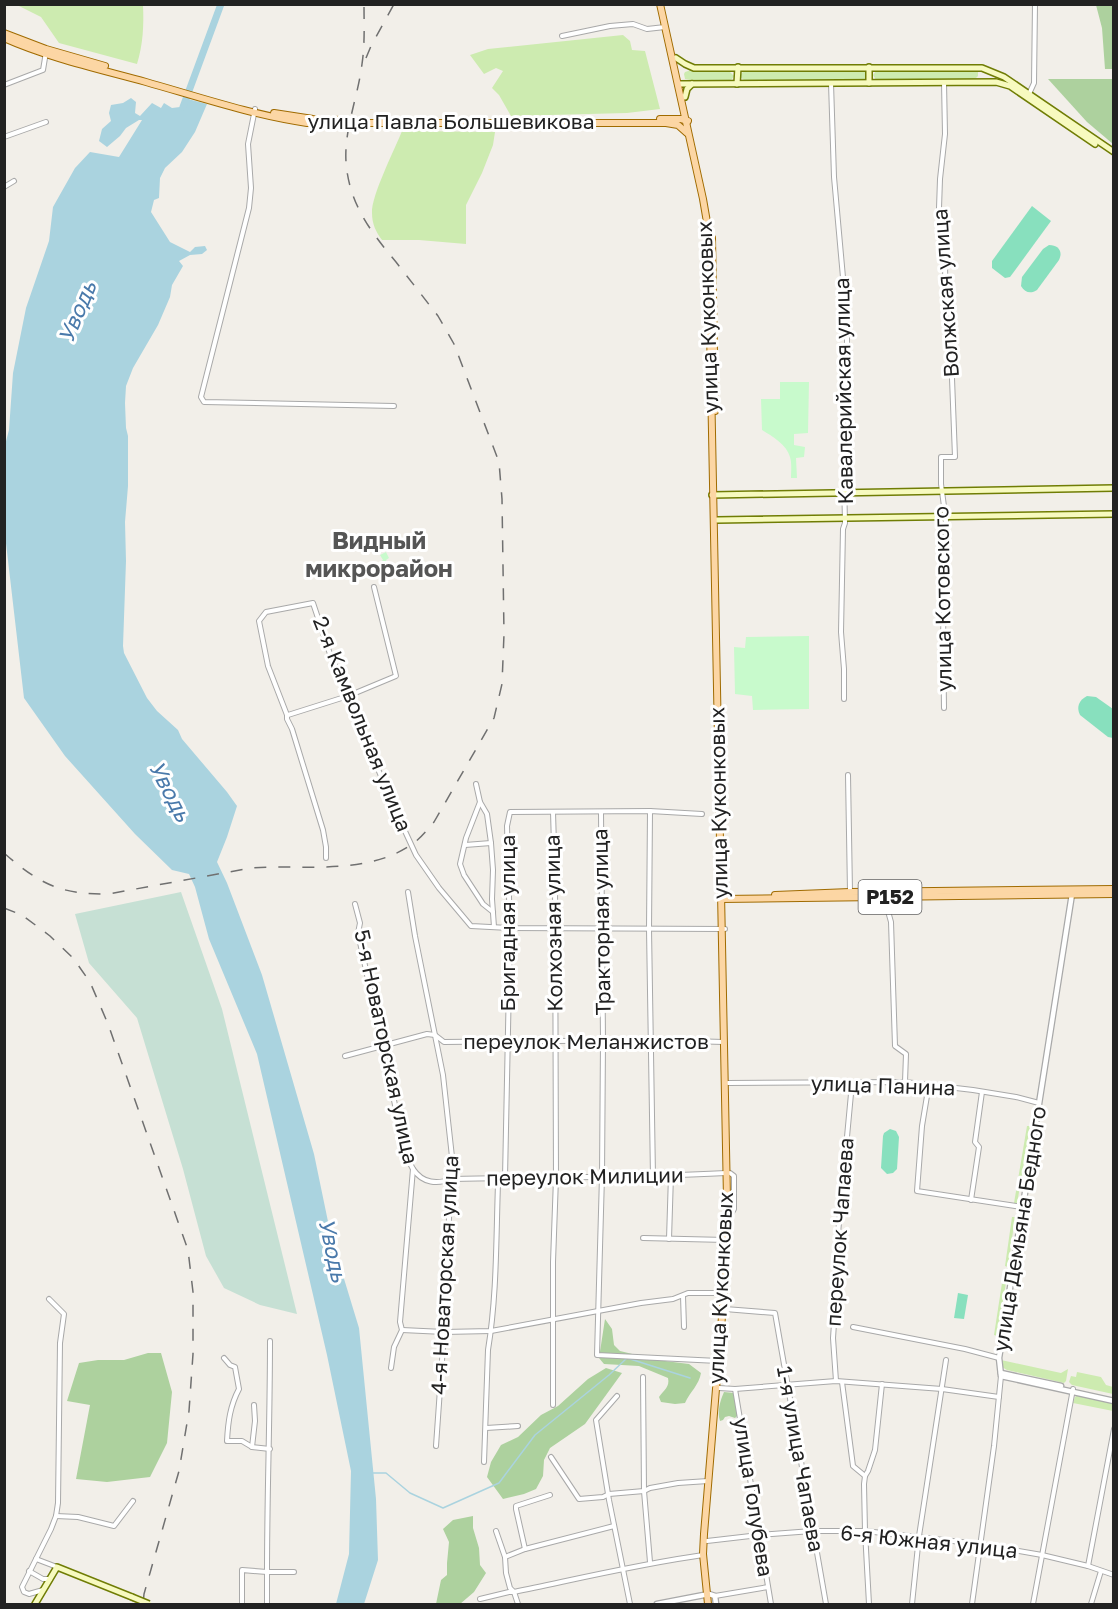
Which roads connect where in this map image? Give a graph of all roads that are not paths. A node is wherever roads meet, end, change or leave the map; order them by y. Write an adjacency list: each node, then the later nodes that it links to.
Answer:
1 (662, 4): 3 (main road, улица Куконковых); 8 (main road, улица Куконковых)
2 (1035, 4): 20 (street)
3 (665, 27): 5 (street); 17 (main road, улица Куконковых)
4 (4, 33): 7 (main road)
5 (562, 36)
6 (4, 38): 7 (main road)
7 (46, 51): 19 (street); 22 (main road, улица Павла Большевикова)
8 (676, 58): 9 (main road); 17 (main road, улица Куконковых)
9 (738, 67): 10 (main road); 18 (main road)
10 (869, 67): 11 (main road); 16 (main road)
11 (982, 68): 13 (main road); 20 (main road)
12 (944, 82): 13 (main road); 16 (main road); 33 (street, Волжская улица)
13 (983, 82): 20 (main road)
14 (693, 83): 17 (main road); 18 (main road); 21 (main road)
15 (831, 83): 16 (main road); 18 (main road); 34 (street, Кавалерийская улица)
16 (869, 83)
17 (680, 84): 21 (main road, улица Куконковых)
18 (737, 84)
19 (4, 85)
20 (1028, 96): 28 (main road)
21 (684, 102): 23 (main road); 25 (main road, улица Куконковых)
22 (254, 110): 23 (main road, улица Павла Большевикова); 31 (street)
23 (667, 121): 25 (main road); 26 (main road, улица Павла Большевикова)
24 (46, 122): 27 (street)
25 (688, 122): 26 (main road, улица Куконковых); 35 (main road, улица Куконковых)
26 (689, 136): 35 (main road, улица Куконковых)
27 (4, 137)
28 (1113, 154)
29 (14, 181): 30 (street)
30 (4, 187)
31 (394, 406)
32 (1113, 488): 33 (main road)
33 (941, 491): 34 (main road); 38 (street, улица Котовского)
34 (846, 493): 35 (main road); 40 (street, Кавалерийская улица)
35 (714, 495): 36 (main road, улица Куконковых)
36 (715, 506): 39 (main road, улица Куконковых); 46 (main road, улица Куконковых)
37 (1113, 514): 38 (main road)
38 (944, 516): 40 (main road); 44 (street, улица Котовского)
39 (717, 517): 40 (main road); 46 (main road, улица Куконковых)
40 (845, 518): 43 (street, Кавалерийская улица)
41 (374, 587): 42 (street)
42 (348, 696): 45 (street); 45 (street, 2-я Камвольная улица); 66 (street, 2-я Камвольная улица)
43 (844, 699)
44 (944, 708)
45 (287, 715): 56 (street)
46 (720, 764): 63 (main road, улица Куконковых)
47 (848, 775): 61 (street)
48 (476, 784): 49 (street)
49 (480, 802): 54 (street); 55 (street)
50 (650, 811): 52 (street); 53 (street); 69 (street)
51 (553, 812): 52 (street); 67 (street, Бригадная улица); 68 (street, Колхозная улица)
52 (601, 812): 70 (street, Тракторная улица)
53 (702, 814)
54 (491, 843): 55 (street); 65 (street)
55 (465, 845): 65 (street)
56 (326, 858)
57 (1113, 889): 59 (main road, Р152)
58 (408, 892): 72 (street, 4-я Новаторская улица)
59 (1072, 892): 60 (main road, Р152); 62 (main road, Р152); 85 (street, улица Демьяна Бедного)
60 (1113, 894)
61 (850, 895): 62 (main road, Р152); 63 (main road, Р152)
62 (884, 895): 80 (street)
63 (723, 897): 71 (main road, улица Куконковых)
64 (355, 904): 78 (street, 5-я Новаторская улица)
65 (494, 912): 66 (street)
66 (494, 927): 67 (street)
67 (510, 928): 68 (street); 74 (street, Бригадная улица)
68 (555, 928): 70 (street); 75 (street, Колхозная улица)
69 (649, 928): 70 (street); 71 (street); 73 (street)
70 (603, 929): 76 (street, Тракторная улица)
71 (724, 929): 77 (main road, улица Куконковых); 81 (main road, улица Куконковых)
72 (435, 1035): 74 (street, переулок Меланжистов); 78 (street, переулок Меланжистов); 93 (street, 4-я Новаторская улица)
73 (652, 1040): 76 (street, переулок Меланжистов); 77 (street, переулок Меланжистов); 90 (street)
74 (508, 1041): 75 (street, переулок Меланжистов); 91 (street, Бригадная улица)
75 (555, 1041): 76 (street, переулок Меланжистов); 92 (street, Колхозная улица)
76 (603, 1041): 89 (street, Тракторная улица)
77 (725, 1042): 81 (main road, улица Куконковых)
78 (382, 1046): 79 (street, переулок Меланжистов); 86 (street, 5-я Новаторская улица)
79 (345, 1056)
80 (906, 1082): 82 (street, улица Панина); 83 (street, улица Панина)
81 (727, 1083): 82 (street, улица Панина); 87 (main road, улица Куконковых)
82 (852, 1083): 118 (street, переулок Чапаева)
83 (929, 1084): 84 (street, улица Панина); 94 (street)
84 (982, 1092): 85 (street, улица Панина); 94 (street)
85 (1039, 1103): 95 (street, улица Демьяна Бедного)
86 (413, 1169): 93 (street, переулок Милиции); 107 (street, 5-я Новаторская улица)
87 (729, 1173): 88 (street, переулок Милиции); 98 (main road, улица Куконковых); 102 (main road, улица Куконковых)
88 (671, 1175): 90 (street, переулок Милиции); 97 (street)
89 (602, 1176): 90 (street, переулок Милиции); 92 (street, переулок Милиции); 103 (street, Тракторная улица)
90 (653, 1177)
91 (503, 1178): 92 (street, переулок Милиции); 93 (street, переулок Милиции); 109 (street, Бригадная улица)
92 (556, 1178): 104 (street, Колхозная улица)
93 (453, 1179): 108 (street, 4-я Новаторская улица)
94 (971, 1200): 95 (street)
95 (1023, 1207): 112 (street, улица Демьяна Бедного)
96 (643, 1238): 97 (street)
97 (669, 1239): 98 (street)
98 (727, 1240): 99 (main road, улица Куконковых)
99 (724, 1293): 100 (street); 114 (main road, улица Куконковых)
100 (683, 1296): 103 (street); 105 (street)
101 (49, 1299): 145 (street)
102 (725, 1309): 120 (street, 1-я улица Чапаева); 122 (main road, улица Куконковых)
103 (597, 1312): 104 (street); 114 (street, Тракторная улица)
104 (553, 1320): 109 (street); 130 (street, Колхозная улица)
105 (684, 1327)
106 (853, 1327): 112 (street)
107 (402, 1330): 108 (street); 115 (street, 5-я Новаторская улица)
108 (444, 1332): 109 (street); 134 (street, 4-я Новаторская улица)
109 (491, 1332): 132 (street, Бригадная улица)
110 (270, 1341): 136 (street)
111 (225, 1358): 135 (street)
112 (999, 1358): 116 (street, улица Демьяна Бедного)
113 (946, 1360): 124 (street)
114 (718, 1361): 140 (main road, улица Куконковых)
115 (391, 1368)
116 (1001, 1375): 125 (street); 127 (street, улица Демьяна Бедного)
117 (643, 1377): 141 (street)
118 (836, 1381): 119 (street); 120 (street)
119 (842, 1382): 121 (street); 139 (street)
120 (787, 1384): 123 (street); 148 (street, 1-я улица Чапаева)
121 (882, 1384): 124 (street); 139 (street)
122 (719, 1388): 123 (street); 152 (main road, улица Куконковых)
123 (735, 1389): 150 (street, улица Голубева)
124 (942, 1389): 127 (street); 151 (street)
125 (1073, 1391): 128 (street); 156 (street)
126 (617, 1396): 142 (street)
127 (999, 1397): 153 (street, улица Демьяна Бедного)
128 (1113, 1400)
129 (254, 1405): 135 (street)
130 (553, 1405)
131 (518, 1426): 132 (street)
132 (486, 1428): 138 (street, Бригадная улица)
133 (1113, 1429): 160 (street)
134 (436, 1446)
135 (252, 1447): 136 (street)
136 (270, 1449): 165 (street)
137 (551, 1457): 142 (street)
138 (484, 1462)
139 (865, 1476): 149 (street)
140 (708, 1481): 141 (street); 155 (main road, улица Куконковых)
141 (644, 1491): 142 (street); 159 (street)
142 (609, 1494): 146 (street)
143 (550, 1495): 154 (street)
144 (133, 1501): 145 (street)
145 (56, 1516): 158 (street)
146 (614, 1527): 154 (street); 162 (street)
147 (496, 1531): 157 (street)
148 (812, 1531): 149 (street, 6-я Южная улица); 150 (street, 6-я Южная улица); 184 (street, 1-я улица Чапаева)
149 (865, 1531): 151 (street, 6-я Южная улица); 185 (street)
150 (759, 1535): 152 (street, 6-я Южная улица); 169 (street, улица Голубева)
151 (919, 1536): 153 (street, 6-я Южная улица); 186 (street)
152 (707, 1541): 172 (main road, улица Куконковых)
153 (980, 1544): 156 (street, 6-я Южная улица); 187 (street, улица Демьяна Бедного)
154 (525, 1549): 157 (street)
155 (703, 1554): 159 (street); 172 (main road, улица Куконковых)
156 (1042, 1555): 160 (street, 6-я Южная улица); 188 (street)
157 (505, 1557): 171 (street)
158 (36, 1559): 161 (street); 164 (street)
159 (650, 1562): 162 (street)
160 (1088, 1566): 163 (street, 6-я Южная улица)
161 (57, 1567): 168 (main road); 175 (main road, bridge)
162 (623, 1570): 171 (street); 179 (street)
163 (1101, 1570): 167 (street, 6-я Южная улица); 189 (street)
164 (29, 1571): 168 (street); 170 (street)
165 (267, 1572): 166 (street); 176 (street); 177 (street)
166 (294, 1572)
167 (1113, 1575)
168 (50, 1579): 170 (main road)
169 (768, 1587): 172 (street); 183 (street, улица Голубева)
170 (44, 1590): 174 (main road)
171 (514, 1592): 173 (street); 178 (street)
172 (711, 1595): 180 (street); 181 (main road, улица Куконковых); 182 (street)
173 (480, 1599)
174 (35, 1605)
175 (149, 1605)
176 (242, 1605)
177 (267, 1605)
178 (518, 1605)
179 (630, 1605)
180 (657, 1605)
181 (710, 1605)
182 (716, 1605)
183 (771, 1605)
184 (826, 1605)
185 (869, 1605)
186 (912, 1605)
187 (972, 1605)
188 (1033, 1605)
189 (1091, 1605)

